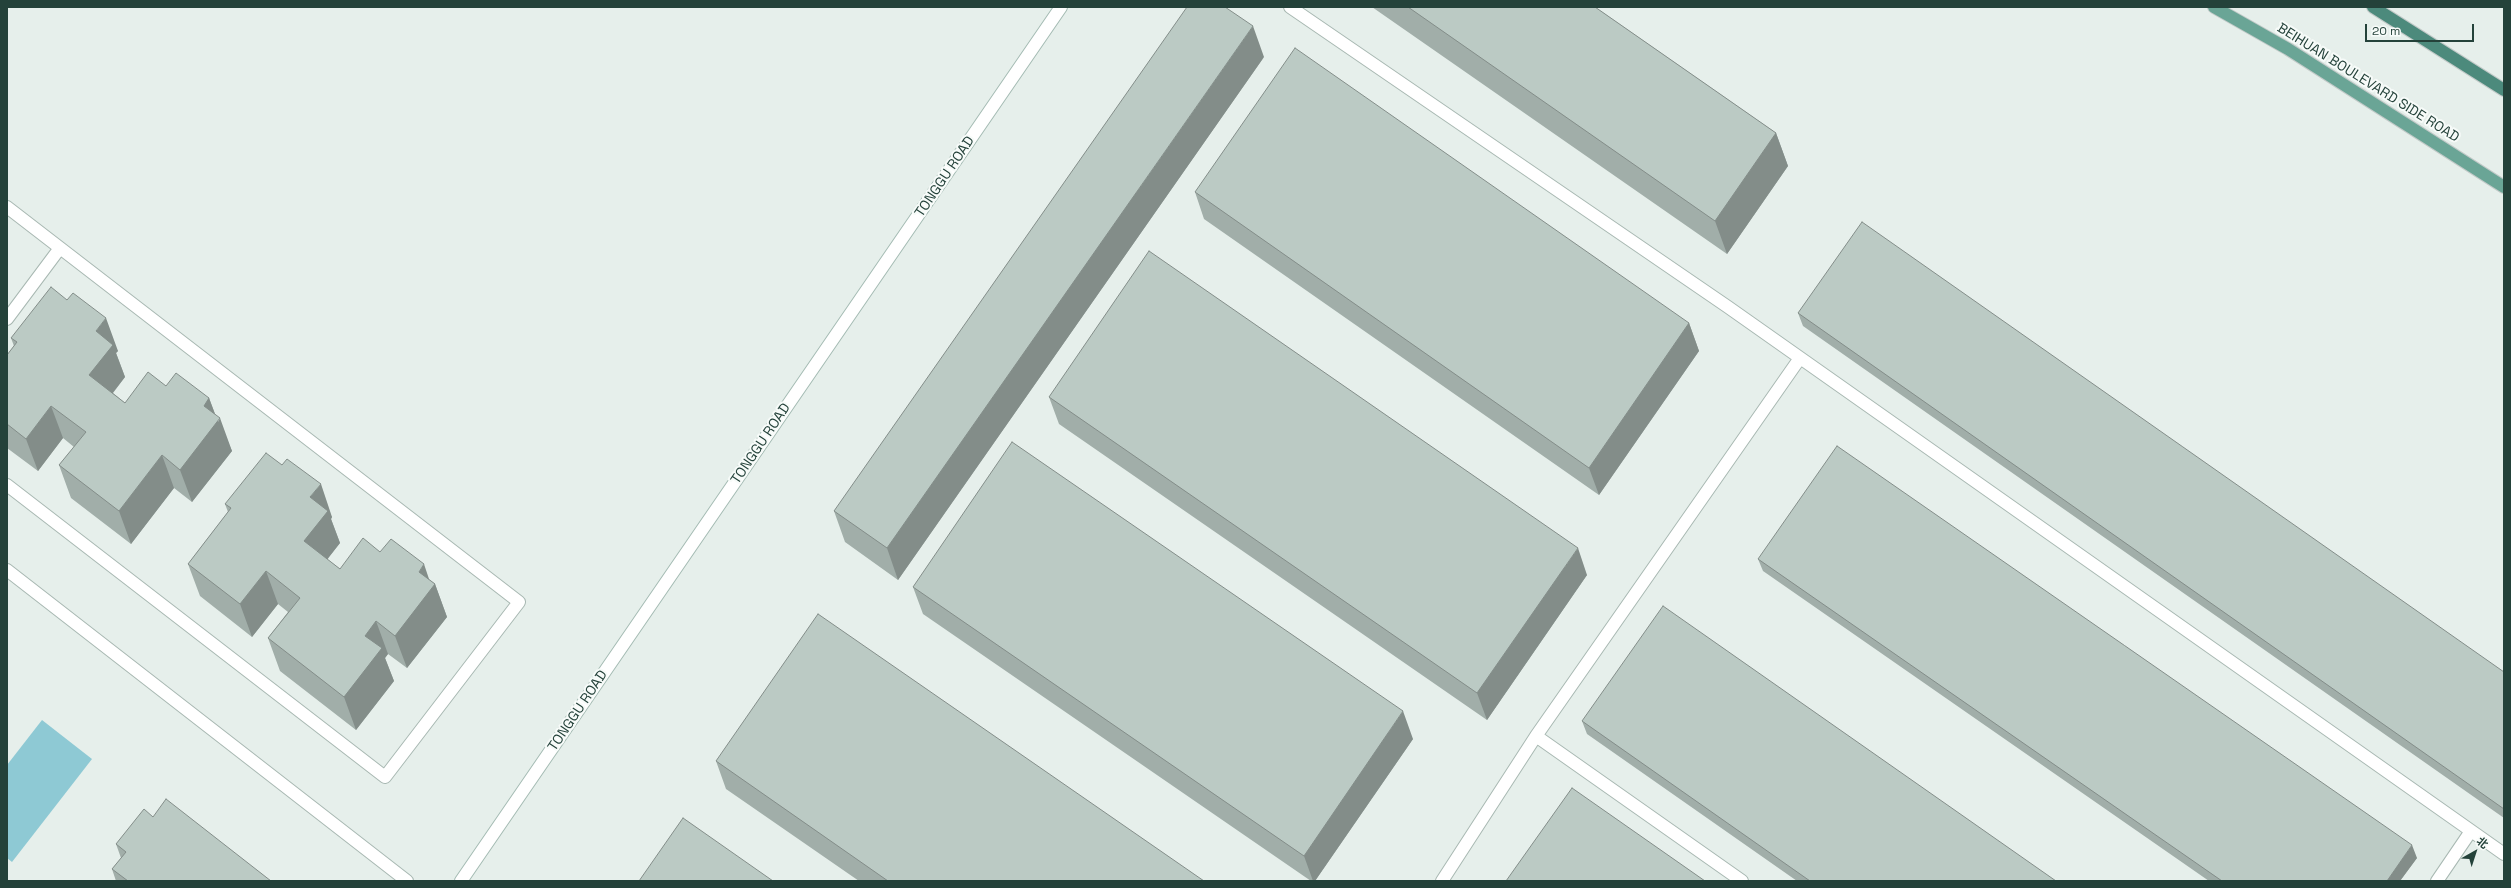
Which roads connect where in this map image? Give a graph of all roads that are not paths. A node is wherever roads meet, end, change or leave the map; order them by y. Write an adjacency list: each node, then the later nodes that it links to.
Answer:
1 (1061, 7): 17 (main road, TONGGU ROAD)
2 (1290, 7): 10 (main road)
3 (2214, 7): 6 (main road, BEIHUAN BOULEVARD SIDE ROAD)
4 (2373, 7): 5 (highway)
5 (2504, 90)
6 (2504, 187)
7 (7, 207): 8 (main road)
8 (60, 248): 9 (main road); 11 (main road)
9 (7, 319)
10 (1800, 358): 13 (main road); 14 (main road)
11 (7, 485)
12 (7, 570): 16 (main road)
13 (1536, 736): 18 (main road); 19 (main road)
14 (2471, 831): 15 (main road); 20 (main road)
15 (2504, 854)
16 (407, 881)
17 (461, 881)
18 (1442, 881)
19 (1742, 881)
20 (2437, 881)

